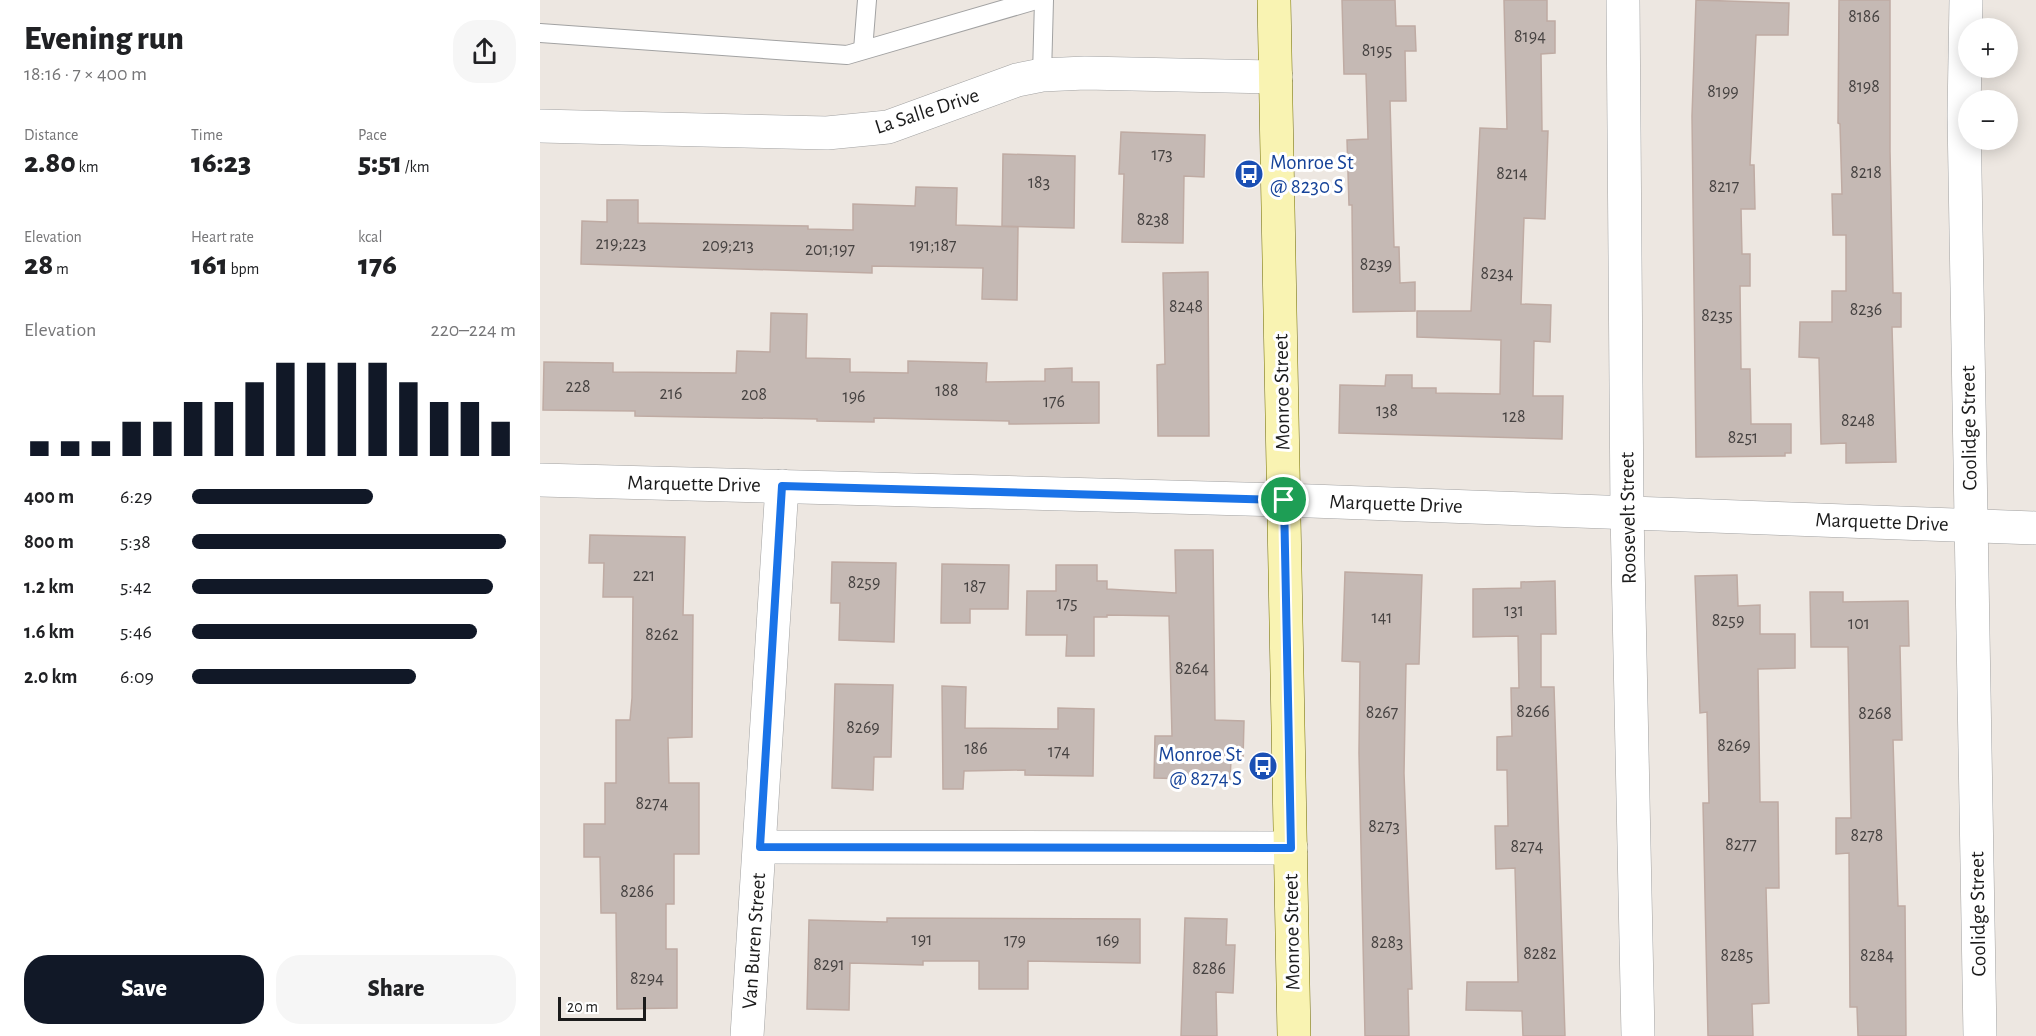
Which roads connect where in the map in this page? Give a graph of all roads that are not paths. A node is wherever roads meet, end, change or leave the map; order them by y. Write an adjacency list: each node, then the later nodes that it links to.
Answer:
1 (867, 0): 8 (lane)
2 (1036, 0): 8 (lane)
3 (1044, 0): 9 (lane)
4 (1274, 0): 10 (street, Monroe Street)
5 (1623, 0): 15 (street, Roosevelt Street)
6 (1966, 0): 16 (street, Coolidge Street)
7 (540, 33): 8 (lane)
8 (863, 50)
9 (1042, 75): 10 (street, La Salle Drive); 11 (street, La Salle Drive)
10 (1276, 77): 14 (street, Monroe Street)
11 (540, 126)
12 (540, 480): 13 (street, Marquette Drive)
13 (782, 486): 14 (street, Marquette Drive); 18 (street, Van Buren Street)
14 (1284, 500): 15 (street, Marquette Drive); 19 (street, Monroe Street)
15 (1627, 512): 16 (street, Marquette Drive); 22 (street, Roosevelt Street)
16 (1971, 525): 17 (street, Marquette Drive); 23 (street, Coolidge Street)
17 (2036, 528)
18 (760, 847): 19 (street); 20 (street, Van Buren Street)
19 (1291, 848): 21 (street, Monroe Street)
20 (747, 1036)
21 (1294, 1036)
22 (1638, 1036)
23 (1980, 1036)

